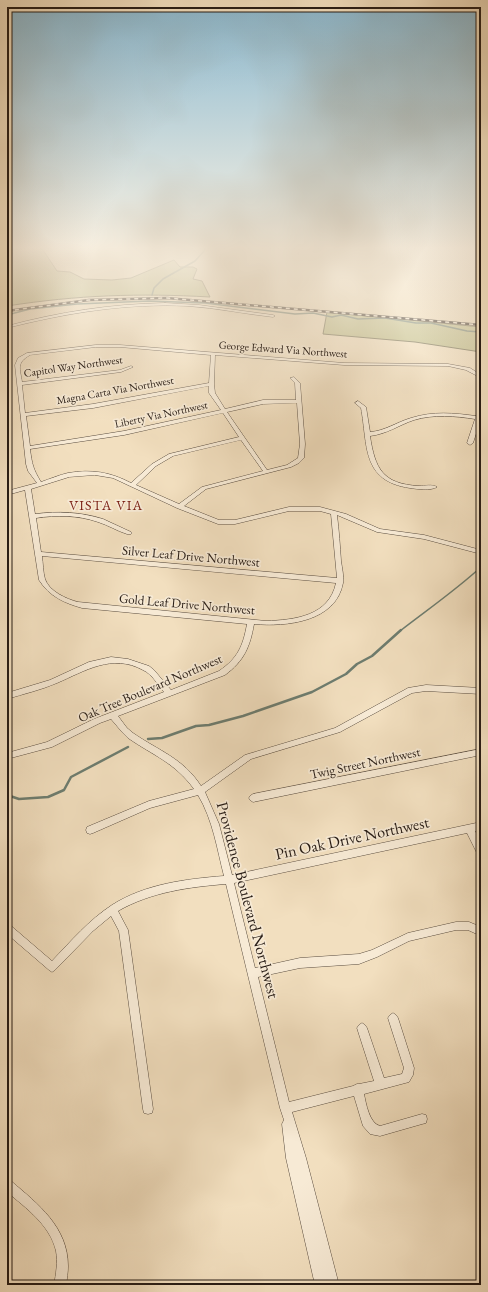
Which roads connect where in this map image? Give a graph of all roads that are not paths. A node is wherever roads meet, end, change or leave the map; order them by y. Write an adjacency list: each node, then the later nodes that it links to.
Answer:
1 (107, 307): 4 (street)
2 (207, 307): 3 (street)
3 (273, 316)
4 (7, 327)
5 (213, 354): 7 (street, George Edward Via Northwest); 9 (street, George Edward Via Northwest); 10 (street)
6 (131, 367): 9 (street, Capitol Way Northwest)
7 (481, 377)
8 (292, 378): 11 (street)
9 (19, 384): 15 (street, George Edward Via Northwest)
10 (211, 384): 14 (street); 15 (street, Magna Carta Via Northwest)
11 (299, 401): 14 (street, Liberty Via Northwest); 21 (street)
12 (358, 403): 17 (street)
13 (481, 410): 16 (street)
14 (224, 411): 18 (street); 20 (street, Liberty Via Northwest)
15 (23, 415): 20 (street, George Edward Via Northwest)
16 (478, 418): 17 (street); 19 (street)
17 (369, 434): 24 (street)
18 (243, 438): 21 (street); 23 (street)
19 (470, 443)
20 (27, 448): 22 (street, George Edward Via Northwest)
21 (266, 472): 27 (street)
22 (40, 484): 23 (street); 25 (street)
23 (132, 485): 27 (street)
24 (434, 487)
25 (28, 488): 26 (street); 29 (street, Gold Leaf Drive Northwest)
26 (7, 494)
27 (179, 507): 28 (street)
28 (334, 512): 31 (street); 33 (street, Gold Leaf Drive Northwest)
29 (33, 516): 30 (street); 32 (street, Gold Leaf Drive Northwest)
30 (129, 533)
31 (481, 552)
32 (39, 554): 33 (street, Silver Leaf Drive Northwest); 34 (street, Gold Leaf Drive Northwest)
33 (340, 581): 34 (street, Gold Leaf Drive Northwest)
34 (251, 622): 36 (street, Oak Tree Boulevard Northwest)
35 (481, 691): 41 (street)
36 (168, 693): 37 (street); 38 (street, Oak Tree Boulevard Northwest)
37 (7, 696)
38 (113, 715): 40 (street, Oak Tree Boulevard Northwest); 41 (street, Providence Boulevard Northwest)
39 (481, 752): 42 (street, Twig Street Northwest)
40 (7, 756)
41 (200, 790): 45 (street); 47 (street, Providence Boulevard Northwest)
42 (253, 798)
43 (481, 826): 44 (street, Pin Oak Drive Northwest)
44 (469, 828): 46 (street); 47 (street, Pin Oak Drive Northwest)
45 (90, 830)
46 (481, 852)
47 (229, 880): 48 (street, Pin Oak Drive Northwest); 51 (street, Providence Boulevard Northwest)
48 (113, 910): 49 (street, Pin Oak Drive Northwest); 57 (street)
49 (7, 928)
50 (481, 932): 51 (street)
51 (252, 974): 56 (street, Providence Boulevard Northwest)
52 (393, 1018): 54 (street)
53 (362, 1028): 54 (street)
54 (380, 1083): 55 (street)
55 (357, 1089): 56 (street); 58 (street)
56 (285, 1108): 61 (street, Providence Boulevard Northwest); 62 (street, Providence Boulevard Northwest)
57 (148, 1109)
58 (422, 1119)
59 (7, 1185): 60 (street)
60 (60, 1285)
61 (321, 1285)
62 (333, 1285)

